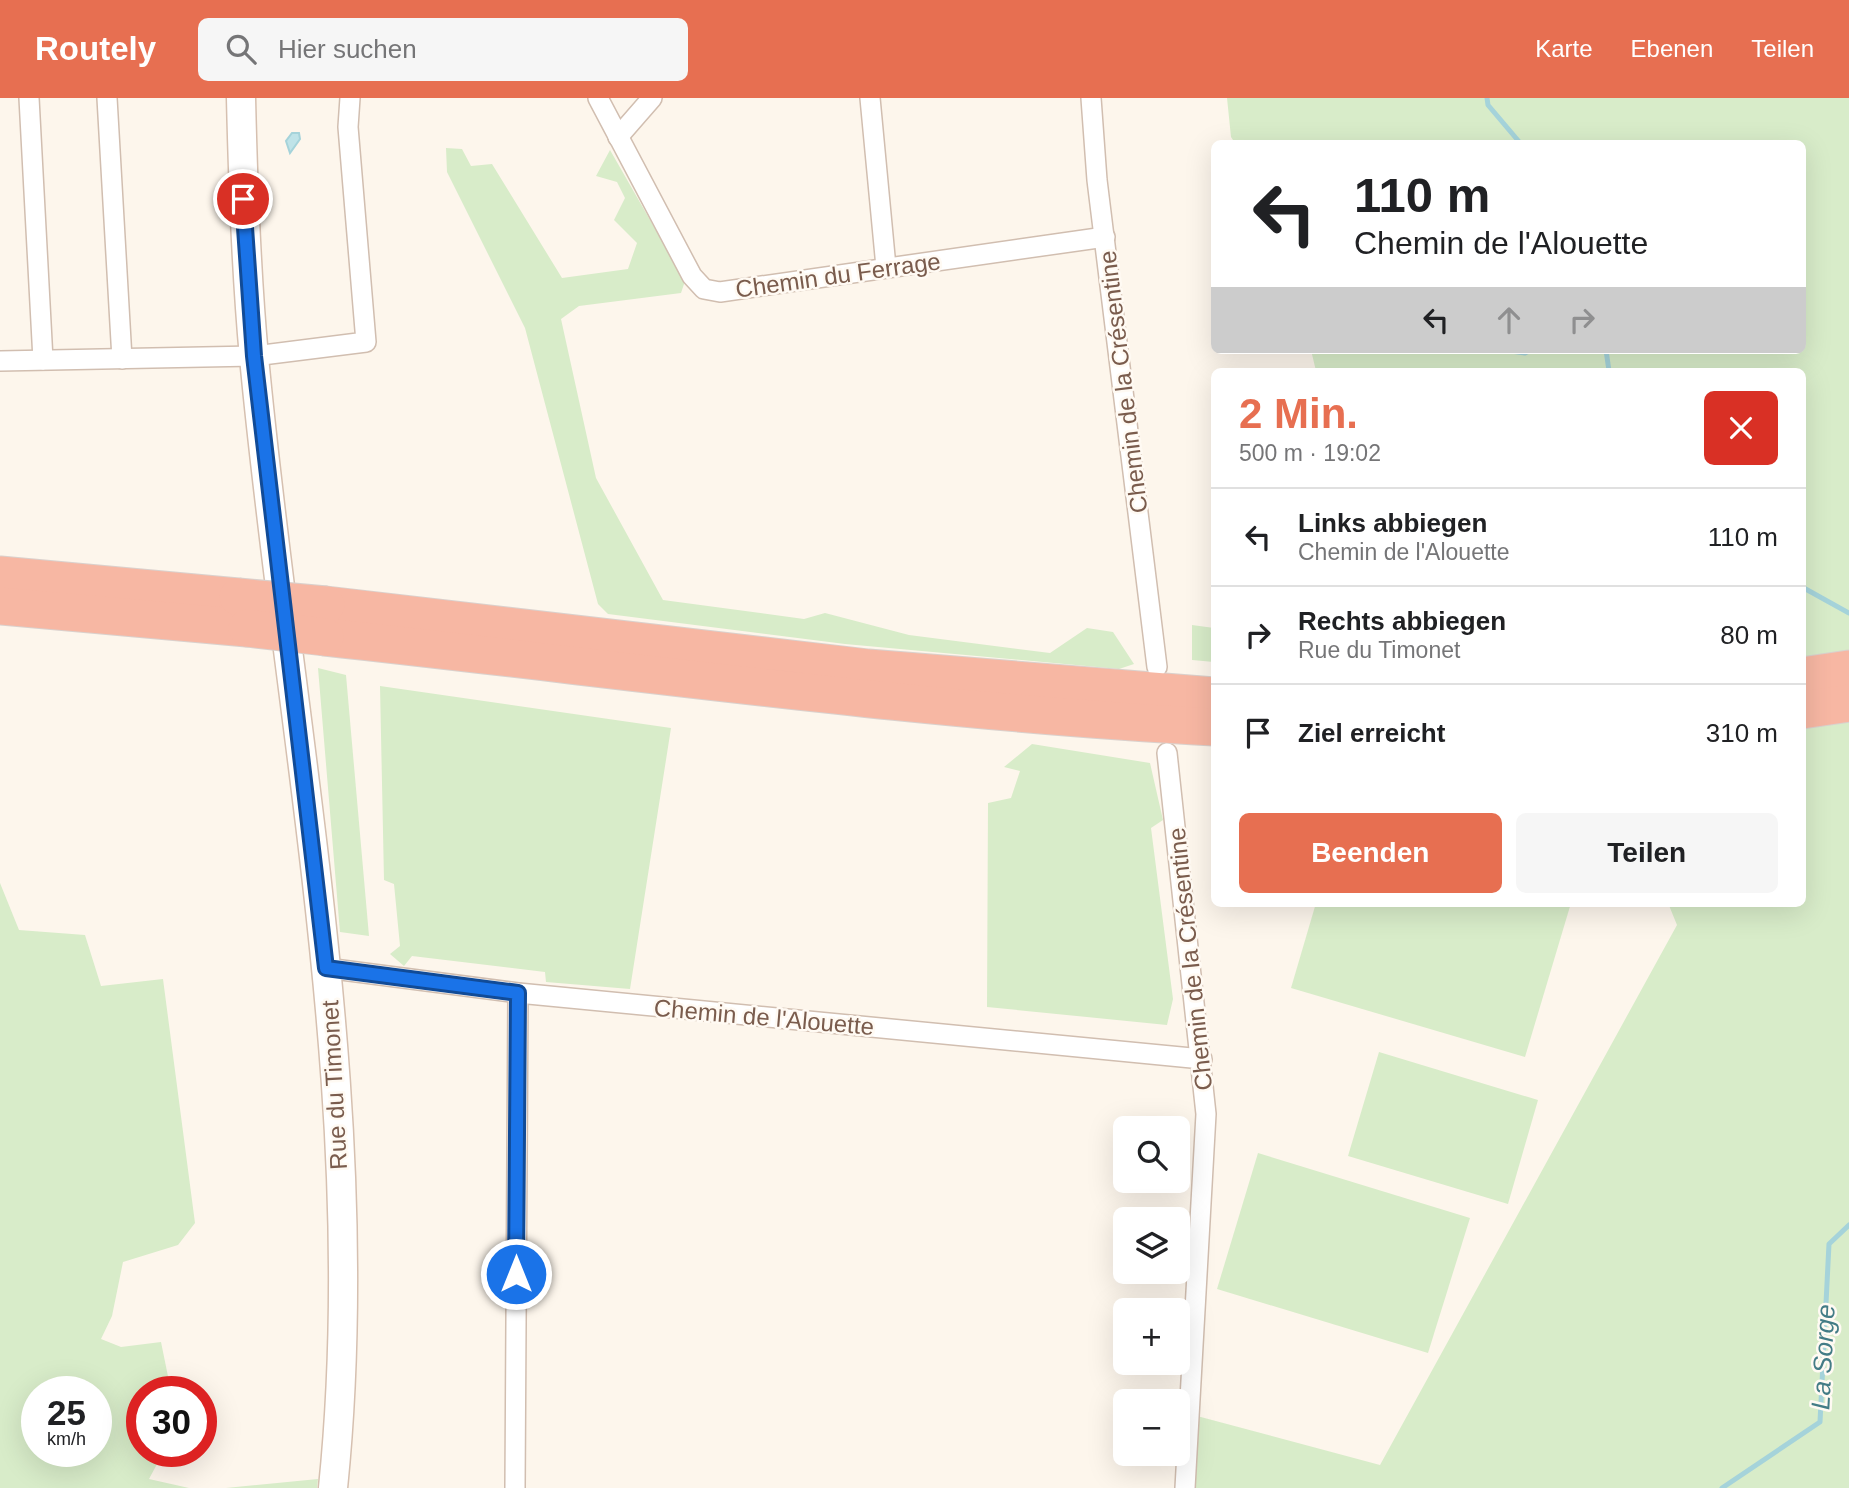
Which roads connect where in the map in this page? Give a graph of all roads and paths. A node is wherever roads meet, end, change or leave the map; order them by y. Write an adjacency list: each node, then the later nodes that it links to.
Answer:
1 (29, 98): 14 (street)
2 (107, 98): 13 (street)
3 (241, 98): 12 (main road, Rue du Timonet)
4 (350, 98): 12 (street)
5 (598, 98): 9 (street, Chemin du Ferrage)
6 (652, 98): 9 (street)
7 (870, 98): 11 (street)
8 (1091, 98): 10 (street, Chemin de la Crésentine)
9 (618, 137): 11 (street, Chemin du Ferrage)
10 (1105, 237): 11 (street, Chemin du Ferrage); 20 (street, Chemin de la Crésentine)
11 (886, 267)
12 (254, 356): 13 (street); 28 (main road, Rue du Timonet)
13 (122, 359): 14 (street)
14 (43, 360): 15 (street)
15 (0, 361)
16 (0, 575): 18 (highway)
17 (0, 606): 18 (highway)
18 (243, 612): 19 (highway, bridge)
19 (326, 621): 23 (highway); 26 (highway)
20 (1157, 667)
21 (1849, 669): 22 (highway)
22 (1806, 675)
23 (1211, 696)
24 (1849, 703): 25 (highway)
25 (1806, 709)
26 (1211, 727)
27 (1167, 752): 30 (street, Chemin de la Crésentine)
28 (326, 968): 29 (street, Chemin de l'Alouette); 31 (main road, Rue du Timonet)
29 (518, 993): 30 (street, Chemin de l'Alouette); 32 (street)
30 (1202, 1059): 33 (street, Chemin de la Crésentine)
31 (333, 1488)
32 (516, 1488)
33 (1185, 1488)

